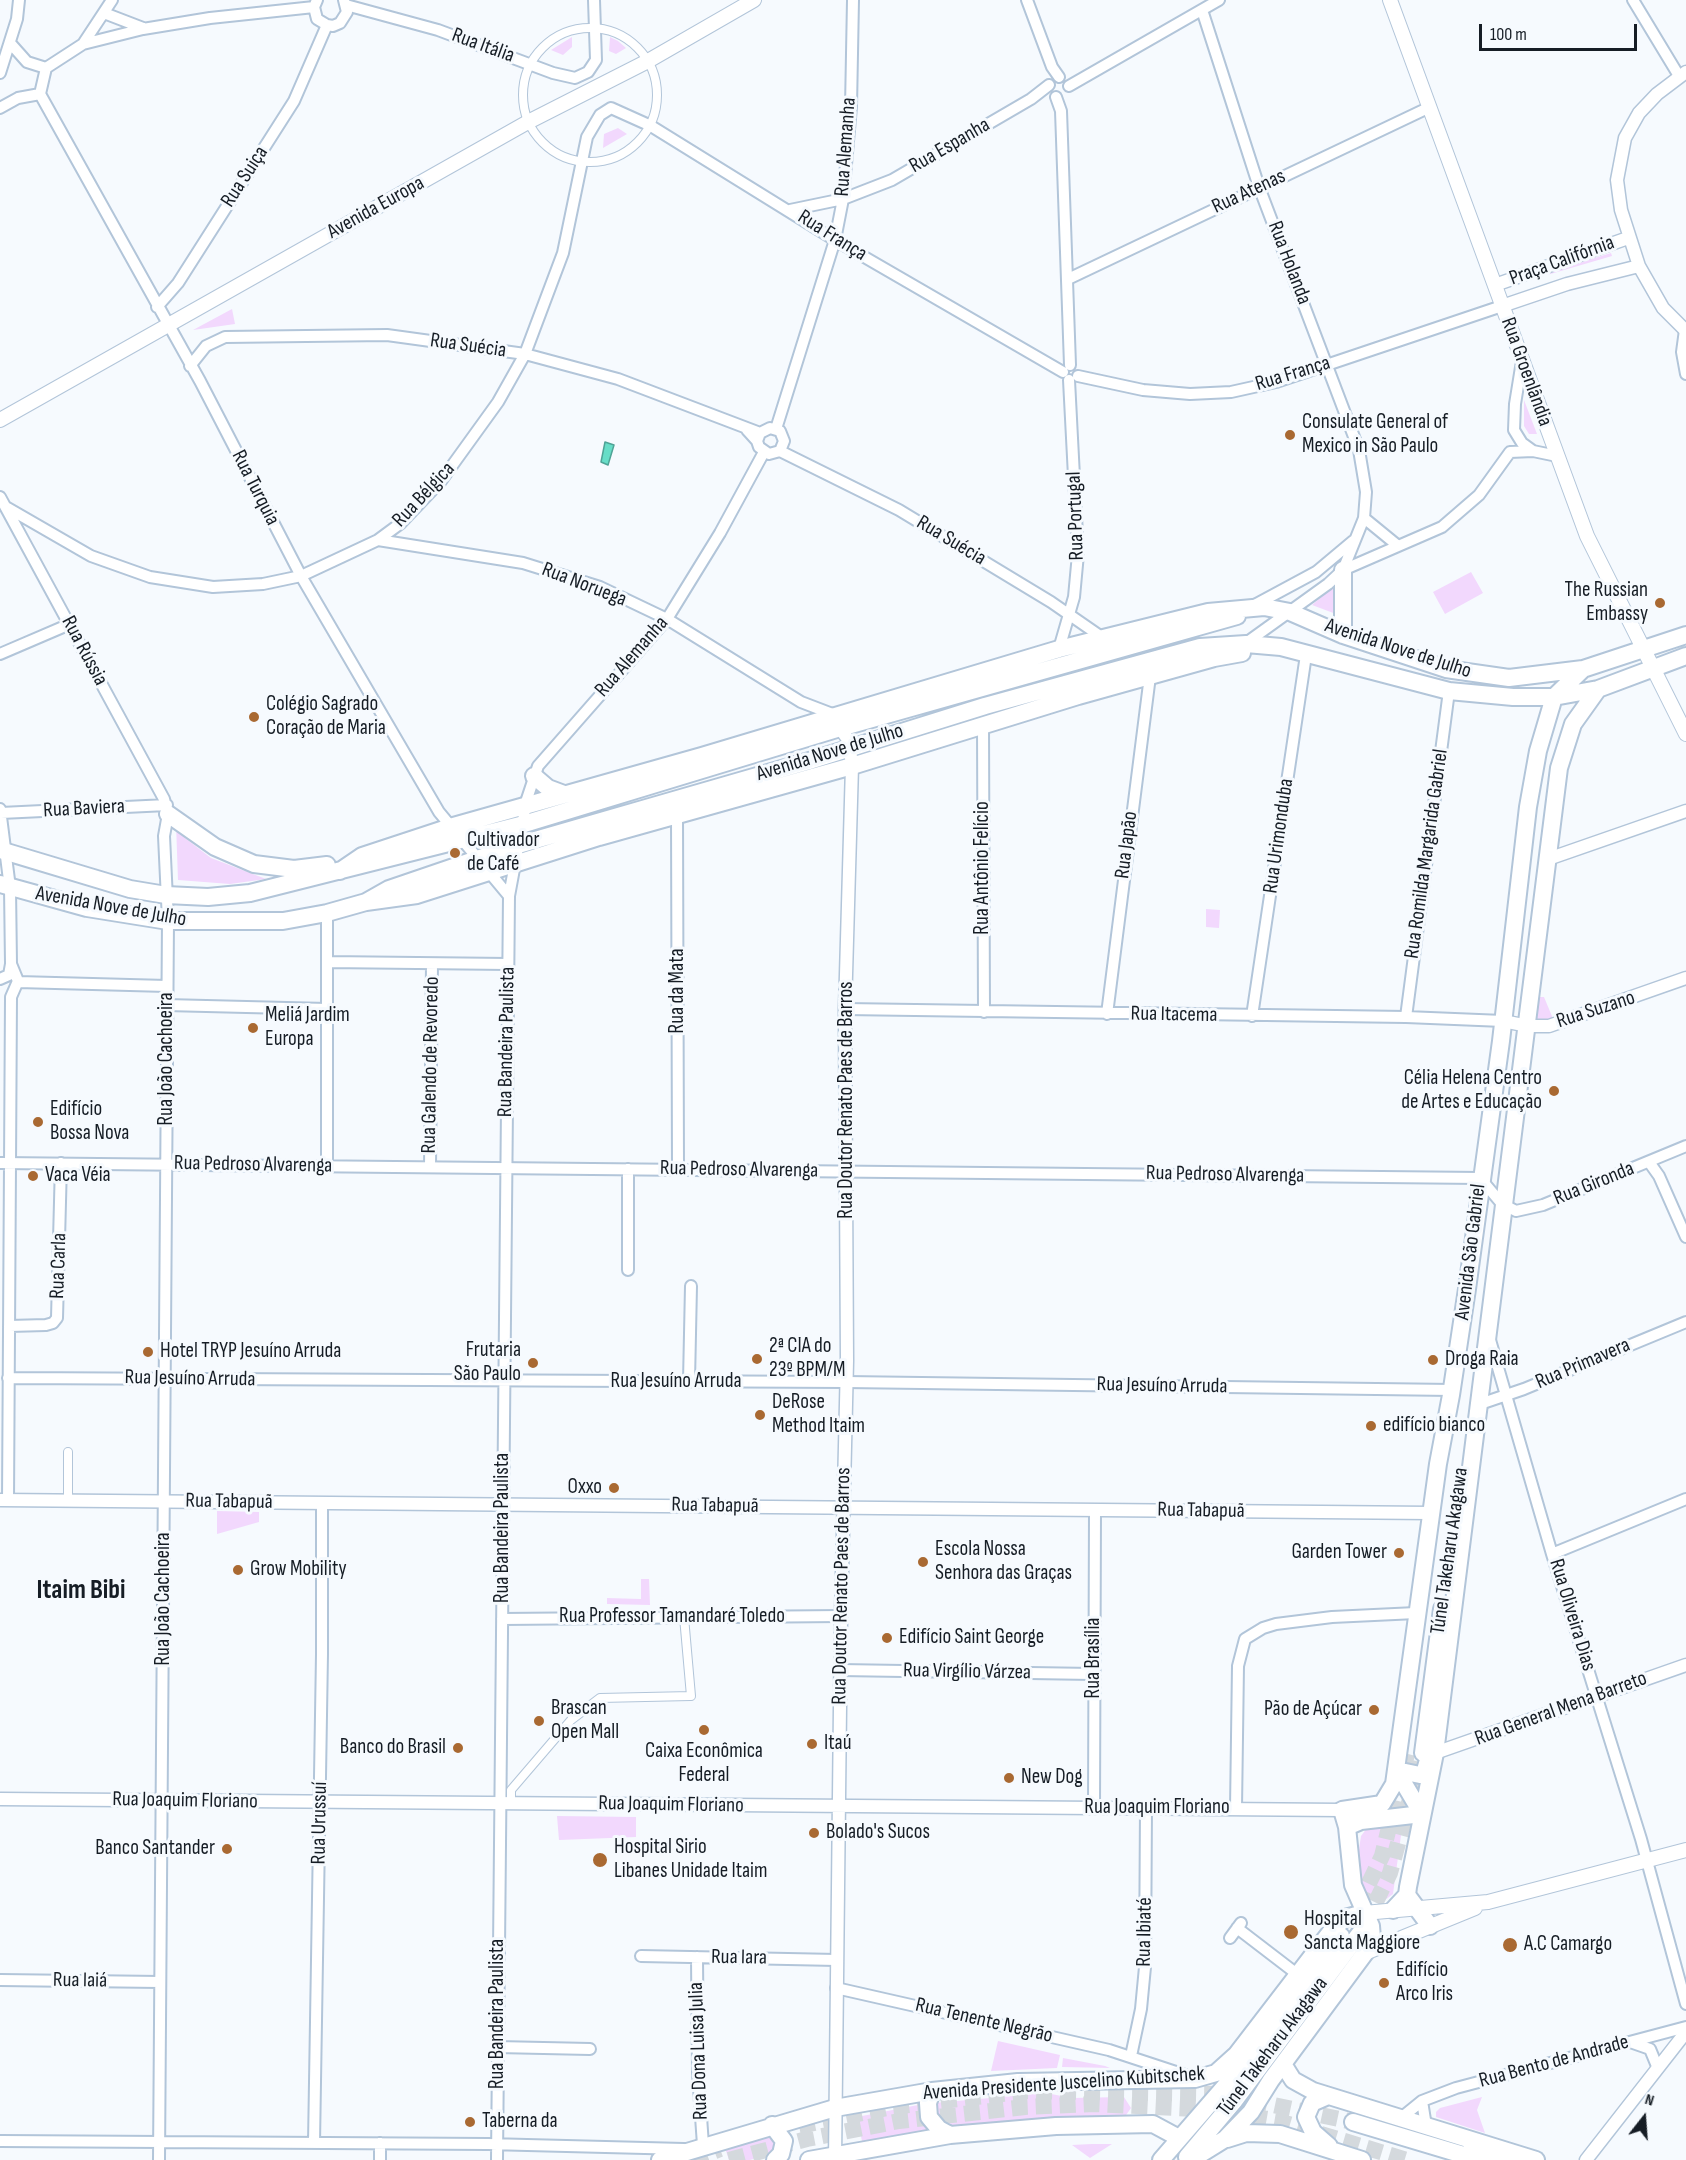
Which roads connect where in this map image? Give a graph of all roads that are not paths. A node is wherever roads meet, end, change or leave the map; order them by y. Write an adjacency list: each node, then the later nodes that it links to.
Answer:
1 (19, 0): 17 (street)
2 (112, 0): 13 (street)
3 (594, 0): 16 (street)
4 (754, 0): 19 (main road, Avenida Europa)
5 (853, 0): 32 (street, Rua Alemanha)
6 (1027, 0): 24 (street, Rua Portugal)
7 (1219, 0): 12 (street, Rua Espanha)
8 (1390, 0): 27 (main road, Rua Groenlândia)
9 (1633, 0): 23 (street)
10 (346, 6): 14 (street); 20 (street, Rua Itália)
11 (315, 7): 14 (street); 15 (street)
12 (1202, 10): 24 (street, Rua Espanha); 33 (street, Rua Holanda)
13 (104, 13): 15 (street); 18 (street)
14 (324, 24): 43 (street, Rua Suiça)
15 (143, 28): 18 (street)
16 (595, 28): 19 (street); 20 (street); 20 (street, Rua Itália)
17 (11, 44): 21 (street); 22 (street)
18 (83, 44): 21 (street)
19 (648, 61): 29 (main road, Avenida Europa); 30 (street)
20 (531, 63): 29 (street)
21 (46, 68): 25 (street)
22 (0, 74)
23 (1682, 74): 37 (street)
24 (1058, 87): 34 (street, Rua Espanha); 40 (street, Rua Portugal)
25 (40, 94): 26 (street); 43 (street, Rua Turquia)
26 (0, 108)
27 (1430, 108): 33 (street, Rua Atenas); 41 (main road, Rua Groenlândia)
28 (600, 115): 30 (street, Rua França); 31 (street, Rua Bélgica)
29 (528, 122): 31 (street); 44 (main road, Avenida Europa)
30 (651, 126): 31 (street); 36 (street, Rua França)
31 (580, 162): 46 (street, Rua Bélgica)
32 (844, 187): 34 (street); 35 (street, Rua Alemanha)
33 (1259, 187): 40 (street, Rua Atenas); 48 (street, Rua Holanda)
34 (868, 190): 35 (street, Rua Espanha)
35 (843, 199): 36 (street, Rua Espanha); 38 (street, Rua Alemanha)
36 (790, 210): 38 (street, Rua França)
37 (1629, 238): 39 (street); 41 (street, Praça Califórnia)
38 (835, 240): 50 (street, Rua França); 53 (street, Rua Alemanha)
39 (1639, 266): 42 (street, Praça Califórnia); 45 (street)
40 (1068, 279): 50 (street, Rua Portugal)
41 (1495, 285): 42 (main road, Rua Groenlândia)
42 (1502, 306): 47 (main road, Rua Groenlândia); 48 (street, Rua França)
43 (157, 307): 44 (street, Rua Turquia)
44 (168, 326): 49 (street, Rua Turquia); 52 (main road, Avenida Europa)
45 (1685, 330): 51 (street)
46 (525, 354): 49 (street, Rua Suécia); 54 (street, Rua Suécia); 62 (street, Rua Bélgica)
47 (1522, 361): 56 (street); 58 (main road, Rua Groenlândia)
48 (1329, 363): 50 (street, Rua França); 60 (street, Rua Holanda)
49 (190, 366): 65 (street, Rua Turquia)
50 (1070, 374): 68 (street, Rua Portugal)
51 (1686, 374)
52 (0, 420)
53 (776, 429): 54 (street); 55 (street)
54 (759, 437): 57 (street)
55 (782, 446): 57 (street); 68 (street, Rua Suécia)
56 (1533, 451): 58 (street); 63 (street)
57 (764, 452): 69 (street, Rua Alemanha)
58 (1557, 456): 76 (main road, Rua Groenlândia)
59 (3, 502): 65 (street, Rua Bélgica); 70 (street, Rua Rússia)
60 (1364, 518): 61 (street, Rua Holanda); 63 (street)
61 (1358, 537): 64 (street, Rua Holanda); 66 (street)
62 (378, 540): 65 (street, Rua Bélgica); 69 (street, Rua Noruega)
63 (1398, 545): 64 (street)
64 (1343, 570): 67 (street); 71 (main road)
65 (301, 576): 103 (street, Rua Turquia)
66 (1251, 607): 67 (main road, Avenida Nove de Julho); 73 (main road, Avenida Nove de Julho); 88 (main road, Avenida Nove de Julho)
67 (1290, 612): 71 (main road, Avenida Nove de Julho); 74 (street)
68 (1070, 615): 73 (street, Rua Suécia); 75 (street, Rua Portugal)
69 (667, 620): 87 (street, Rua Noruega); 95 (street, Rua Alemanha)
70 (70, 624): 77 (street); 98 (street, Rua Rússia)
71 (1343, 635): 80 (main road, Avenida Nove de Julho)
72 (1686, 635): 76 (main road, Avenida Nove de Julho)
73 (1103, 638): 75 (main road, Avenida Nove de Julho)
74 (1246, 644): 78 (main road, Avenida Nove de Julho); 93 (main road, Avenida Nove de Julho)
75 (1059, 649): 88 (main road, Avenida Nove de Julho)
76 (1644, 650): 80 (main road, Avenida Nove de Julho); 81 (main road, Rua Groenlândia)
77 (0, 654)
78 (1304, 654): 82 (main road, Avenida Nove de Julho); 84 (main road, Avenida Nove de Julho); 126 (street, Rua Urimonduba)
79 (1686, 656): 81 (main road, Avenida Nove de Julho)
80 (1583, 669): 85 (main road)
81 (1654, 669): 83 (main road, Avenida Nove de Julho); 92 (main road, Rua Groenlândia)
82 (1150, 676): 91 (main road, Avenida Nove de Julho); 125 (street, Rua Japão)
83 (1598, 689): 85 (main road, Avenida Nove de Julho); 106 (main road, Avenida São Gabriel)
84 (1449, 691): 86 (main road, Avenida Nove de Julho); 127 (street, Rua Romilda Margarida Gabriel)
85 (1554, 696): 86 (main road, Avenida Nove de Julho); 90 (main road, Avenida São Gabriel)
86 (1513, 697): 90 (main road)
87 (801, 702): 88 (street, Rua Noruega); 89 (street)
88 (837, 722): 89 (main road, Avenida Nove de Julho); 93 (street, Rua Doutor Renato Paes de Barros); 102 (main road, Avenida Nove de Julho)
89 (811, 723): 96 (main road, Avenida Nove de Julho)
90 (1546, 723): 128 (main road, Avenida São Gabriel)
91 (983, 724): 94 (main road, Avenida Nove de Julho); 124 (street, Rua Antônio Felício)
92 (1686, 734)
93 (850, 748): 94 (street, Rua Doutor Renato Paes de Barros); 104 (main road, Avenida Nove de Julho)
94 (852, 766): 101 (main road, Avenida Nove de Julho); 123 (street, Rua Doutor Renato Paes de Barros)
95 (534, 776): 96 (main road); 97 (street, Rua Alemanha)
96 (564, 794): 97 (main road, Avenida Nove de Julho)
97 (526, 806): 102 (street, Rua Alemanha); 103 (main road, Avenida Nove de Julho)
98 (167, 809): 99 (street, Rua Baviera); 109 (main road); 111 (street, Rua João Cachoeira)
99 (1, 811): 105 (street)
100 (1686, 811): 106 (street)
101 (677, 814): 107 (main road, Avenida Nove de Julho); 139 (street, Rua da Mata)
102 (524, 824): 103 (main road, Avenida Nove de Julho); 104 (street, Rua Alemanha)
103 (455, 833): 108 (street, Rua Turquia); 109 (main road, Avenida Nove de Julho)
104 (518, 845): 107 (street, Rua Alemanha); 108 (main road, Avenida Nove de Julho)
105 (3, 851): 110 (street); 111 (main road, Avenida Nove de Julho)
106 (1548, 859): 129 (main road, Avenida São Gabriel)
107 (515, 863): 108 (main road, Avenida Nove de Julho); 112 (street, Rua Bandeira Paulista)
108 (482, 865): 112 (street); 113 (main road, Avenida Nove de Julho)
109 (345, 867): 111 (main road, Avenida Nove de Julho)
110 (5, 886): 114 (main road, Avenida Nove de Julho); 118 (street)
111 (166, 895): 114 (street, Rua João Cachoeira)
112 (509, 896): 117 (street, Rua Bandeira Paulista)
113 (327, 913): 114 (main road, Avenida Nove de Julho); 115 (street)
114 (168, 921): 120 (street, Rua João Cachoeira)
115 (327, 962): 116 (street); 122 (street)
116 (432, 963): 117 (street); 136 (street, Rua Galendo de Revoredo)
117 (508, 964): 137 (street, Rua Bandeira Paulista)
118 (8, 978): 120 (street); 132 (street)
119 (1686, 978): 129 (street, Rua Suzano)
120 (167, 986): 121 (street, Rua João Cachoeira)
121 (166, 1005): 122 (street); 134 (street, Rua João Cachoeira)
122 (327, 1009): 135 (street)
123 (845, 1009): 124 (street, Rua Itacema); 140 (street, Rua Doutor Renato Paes de Barros)
124 (984, 1012): 125 (street, Rua Itacema)
125 (1107, 1014): 126 (street, Rua Itacema)
126 (1252, 1016): 127 (street, Rua Itacema)
127 (1406, 1017): 128 (street, Rua Itacema)
128 (1503, 1021): 129 (street, Rua Suzano); 141 (main road, Avenida São Gabriel)
129 (1528, 1026): 142 (main road, Avenida São Gabriel)
130 (1686, 1146): 131 (street, Rua Gironda)
131 (1649, 1162): 142 (street, Rua Gironda); 143 (street)
132 (5, 1163): 133 (street, Rua Pedroso Alvarenga); 147 (street)
133 (61, 1163): 134 (street, Rua Pedroso Alvarenga); 147 (street, Rua Carla)
134 (166, 1164): 135 (street, Rua Pedroso Alvarenga); 151 (street, Rua João Cachoeira)
135 (327, 1166): 136 (street, Rua Pedroso Alvarenga)
136 (430, 1167): 137 (street, Rua Pedroso Alvarenga)
137 (504, 1168): 138 (street, Rua Pedroso Alvarenga); 153 (street, Rua Bandeira Paulista)
138 (628, 1169): 139 (street, Rua Pedroso Alvarenga); 144 (street)
139 (678, 1169): 140 (street, Rua Pedroso Alvarenga)
140 (847, 1171): 141 (street, Rua Pedroso Alvarenga); 154 (street, Rua Doutor Renato Paes de Barros)
141 (1480, 1178): 142 (street); 155 (main road, Avenida São Gabriel)
142 (1502, 1204): 148 (main road, Avenida São Gabriel)
143 (1686, 1237)
144 (628, 1269)
145 (691, 1287): 152 (street)
146 (1686, 1322): 156 (street, Rua Primavera)
147 (9, 1326): 150 (street)
148 (1487, 1330): 149 (main road, Avenida São Gabriel); 156 (street, Rua Oliveira Dias)
149 (1484, 1350): 157 (main road, Avenida São Gabriel); 177 (main road, Túnel Takeharu Akagawa)
150 (8, 1378): 151 (street, Rua Jesuíno Arruda); 160 (street)
151 (164, 1378): 153 (street, Rua Jesuíno Arruda); 162 (street, Rua João Cachoeira)
152 (689, 1381): 153 (street, Rua Jesuíno Arruda); 154 (street, Rua Jesuíno Arruda)
153 (505, 1382): 164 (street, Rua Bandeira Paulista)
154 (846, 1382): 155 (street, Rua Jesuíno Arruda); 165 (street, Rua Doutor Renato Paes de Barros)
155 (1452, 1393): 167 (main road, Avenida São Gabriel); 177 (main road, Túnel Takeharu Akagawa)
156 (1508, 1395): 157 (street, Rua Primavera); 168 (street, Rua Oliveira Dias)
157 (1480, 1404): 177 (main road, Avenida São Gabriel)
158 (68, 1452): 161 (street)
159 (1686, 1499): 168 (street)
160 (4, 1500): 161 (street, Rua Tabapuã)
161 (68, 1500): 162 (street, Rua Tabapuã)
162 (164, 1501): 163 (street, Rua Tabapuã); 181 (street, Rua João Cachoeira)
163 (322, 1503): 164 (street, Rua Tabapuã); 182 (street, Rua Urussuí)
164 (503, 1504): 165 (street, Rua Tabapuã); 172 (street, Rua Bandeira Paulista)
165 (842, 1507): 166 (street, Rua Tabapuã); 170 (street, Rua Doutor Renato Paes de Barros)
166 (1095, 1510): 167 (street, Rua Tabapuã); 175 (street, Rua Brasília)
167 (1431, 1513): 169 (main road, Avenida São Gabriel)
168 (1552, 1554): 176 (street, Rua Oliveira Dias)
169 (1416, 1612): 178 (main road, Avenida São Gabriel); 186 (street)
170 (841, 1616): 171 (street, Rua Professor Tamandaré Toledo); 174 (street, Rua Doutor Renato Paes de Barros)
171 (684, 1617): 172 (street, Rua Professor Tamandaré Toledo); 179 (street)
172 (502, 1619): 179 (street, Rua Bandeira Paulista)
173 (1686, 1665): 176 (street, Rua General Mena Barreto)
174 (840, 1670): 175 (street, Rua Virgílio Várzea); 183 (street, Rua Doutor Renato Paes de Barros)
175 (1093, 1674): 184 (street, Rua Brasília)
176 (1597, 1697): 177 (street, Rua General Mena Barreto); 191 (street, Rua Oliveira Dias)
177 (1422, 1752): 178 (main road); 188 (main road, Avenida São Gabriel)
178 (1396, 1770): 187 (main road, Avenida São Gabriel); 188 (main road)
179 (505, 1796): 182 (street, Rua Joaquim Floriano); 183 (street, Rua Joaquim Floriano); 210 (street, Rua Bandeira Paulista)
180 (0, 1799): 181 (street, Rua Joaquim Floriano)
181 (162, 1801): 182 (street, Rua Joaquim Floriano); 204 (street, Rua João Cachoeira)
182 (320, 1802): 231 (street, Rua Urussuí)
183 (839, 1807): 184 (street, Rua Joaquim Floriano); 201 (street, Rua Doutor Renato Paes de Barros)
184 (1094, 1807): 185 (street, Rua Joaquim Floriano)
185 (1146, 1807): 186 (street, Rua Joaquim Floriano); 212 (street, Rua Ibiaté)
186 (1236, 1808): 187 (street, Rua Joaquim Floriano)
187 (1342, 1810): 189 (main road)
188 (1422, 1814): 189 (main road); 192 (main road, Avenida São Gabriel)
189 (1347, 1827): 195 (main road)
190 (1686, 1850): 191 (main road)
191 (1647, 1861): 193 (main road); 206 (street, Rua Oliveira Dias)
192 (1411, 1902): 193 (main road); 194 (main road); 196 (main road)
193 (1488, 1902): 196 (main road)
194 (1393, 1910): 195 (main road)
195 (1364, 1913): 198 (main road); 202 (main road)
196 (1430, 1926): 198 (main road)
197 (1230, 1938): 202 (street)
198 (1365, 1953): 213 (main road)
199 (641, 1956): 200 (street, Rua Iara)
200 (696, 1957): 201 (street, Rua Iara); 234 (street, Rua Dona Luisa Julia)
201 (837, 1960): 205 (street, Rua Doutor Renato Paes de Barros)
202 (1297, 1974): 215 (main road, Avenida Presidente Juscelino Kubitschek)
203 (0, 1980): 204 (street, Rua Iaiá)
204 (160, 1982): 230 (street, Rua João Cachoeira)
205 (836, 1988): 212 (street, Rua Tenente Negrão); 220 (street, Rua Doutor Renato Paes de Barros)
206 (1686, 2004)
207 (1686, 2027): 209 (street, Rua Bento de Andrade)
208 (1686, 2032): 214 (street)
209 (1630, 2042): 214 (street); 219 (street, Rua Bento de Andrade)
210 (497, 2047): 211 (street); 233 (street, Rua Bandeira Paulista)
211 (590, 2049)
212 (1131, 2056): 215 (street, Rua Tenente Negrão); 216 (street)
213 (1283, 2064): 218 (main road); 228 (main road)
214 (1657, 2066): 250 (street)
215 (1195, 2079): 216 (main road, Avenida Presidente Juscelino Kubitschek)
216 (1134, 2080): 217 (main road, Avenida Presidente Juscelino Kubitschek)
217 (932, 2091): 220 (main road, Avenida Presidente Juscelino Kubitschek); 225 (main road)
218 (1328, 2096): 221 (main road); 235 (main road)
219 (1422, 2101): 221 (street, Rua Bento de Andrade); 224 (street)
220 (836, 2108): 223 (main road, Avenida Presidente Juscelino Kubitschek); 236 (street, Rua Doutor Renato Paes de Barros)
221 (1401, 2118): 224 (main road)
222 (1353, 2122): 227 (main road)
223 (772, 2126): 234 (main road, Avenida Presidente Juscelino Kubitschek); 241 (main road)
224 (1426, 2126): 249 (main road)
225 (950, 2135): 226 (main road, Avenida Presidente Juscelino Kubitschek); 236 (main road, Avenida Presidente Juscelino Kubitschek)
226 (1179, 2138): 243 (main road, Túnel Takeharu Akagawa); 244 (main road, Túnel Takeharu Akagawa)
227 (1412, 2138): 247 (main road); 248 (main road)
228 (1226, 2139): 235 (main road); 245 (main road)
229 (0, 2141): 230 (street)
230 (159, 2142): 231 (street); 237 (street, Rua João Cachoeira)
231 (314, 2143): 232 (street)
232 (380, 2143): 233 (street); 238 (street)
233 (497, 2144): 234 (street); 239 (street, Rua Bandeira Paulista)
234 (697, 2147): 240 (main road, Avenida Presidente Juscelino Kubitschek)
235 (1334, 2150): 246 (main road)
236 (835, 2157): 242 (main road, Avenida Presidente Juscelino Kubitschek)
237 (159, 2160)
238 (380, 2160)
239 (497, 2160)
240 (660, 2160)
241 (775, 2160)
242 (809, 2160)
243 (1161, 2160)
244 (1184, 2160)
245 (1191, 2160)
246 (1362, 2160)
247 (1479, 2160)
248 (1508, 2160)
249 (1536, 2160)
250 (1586, 2160)

